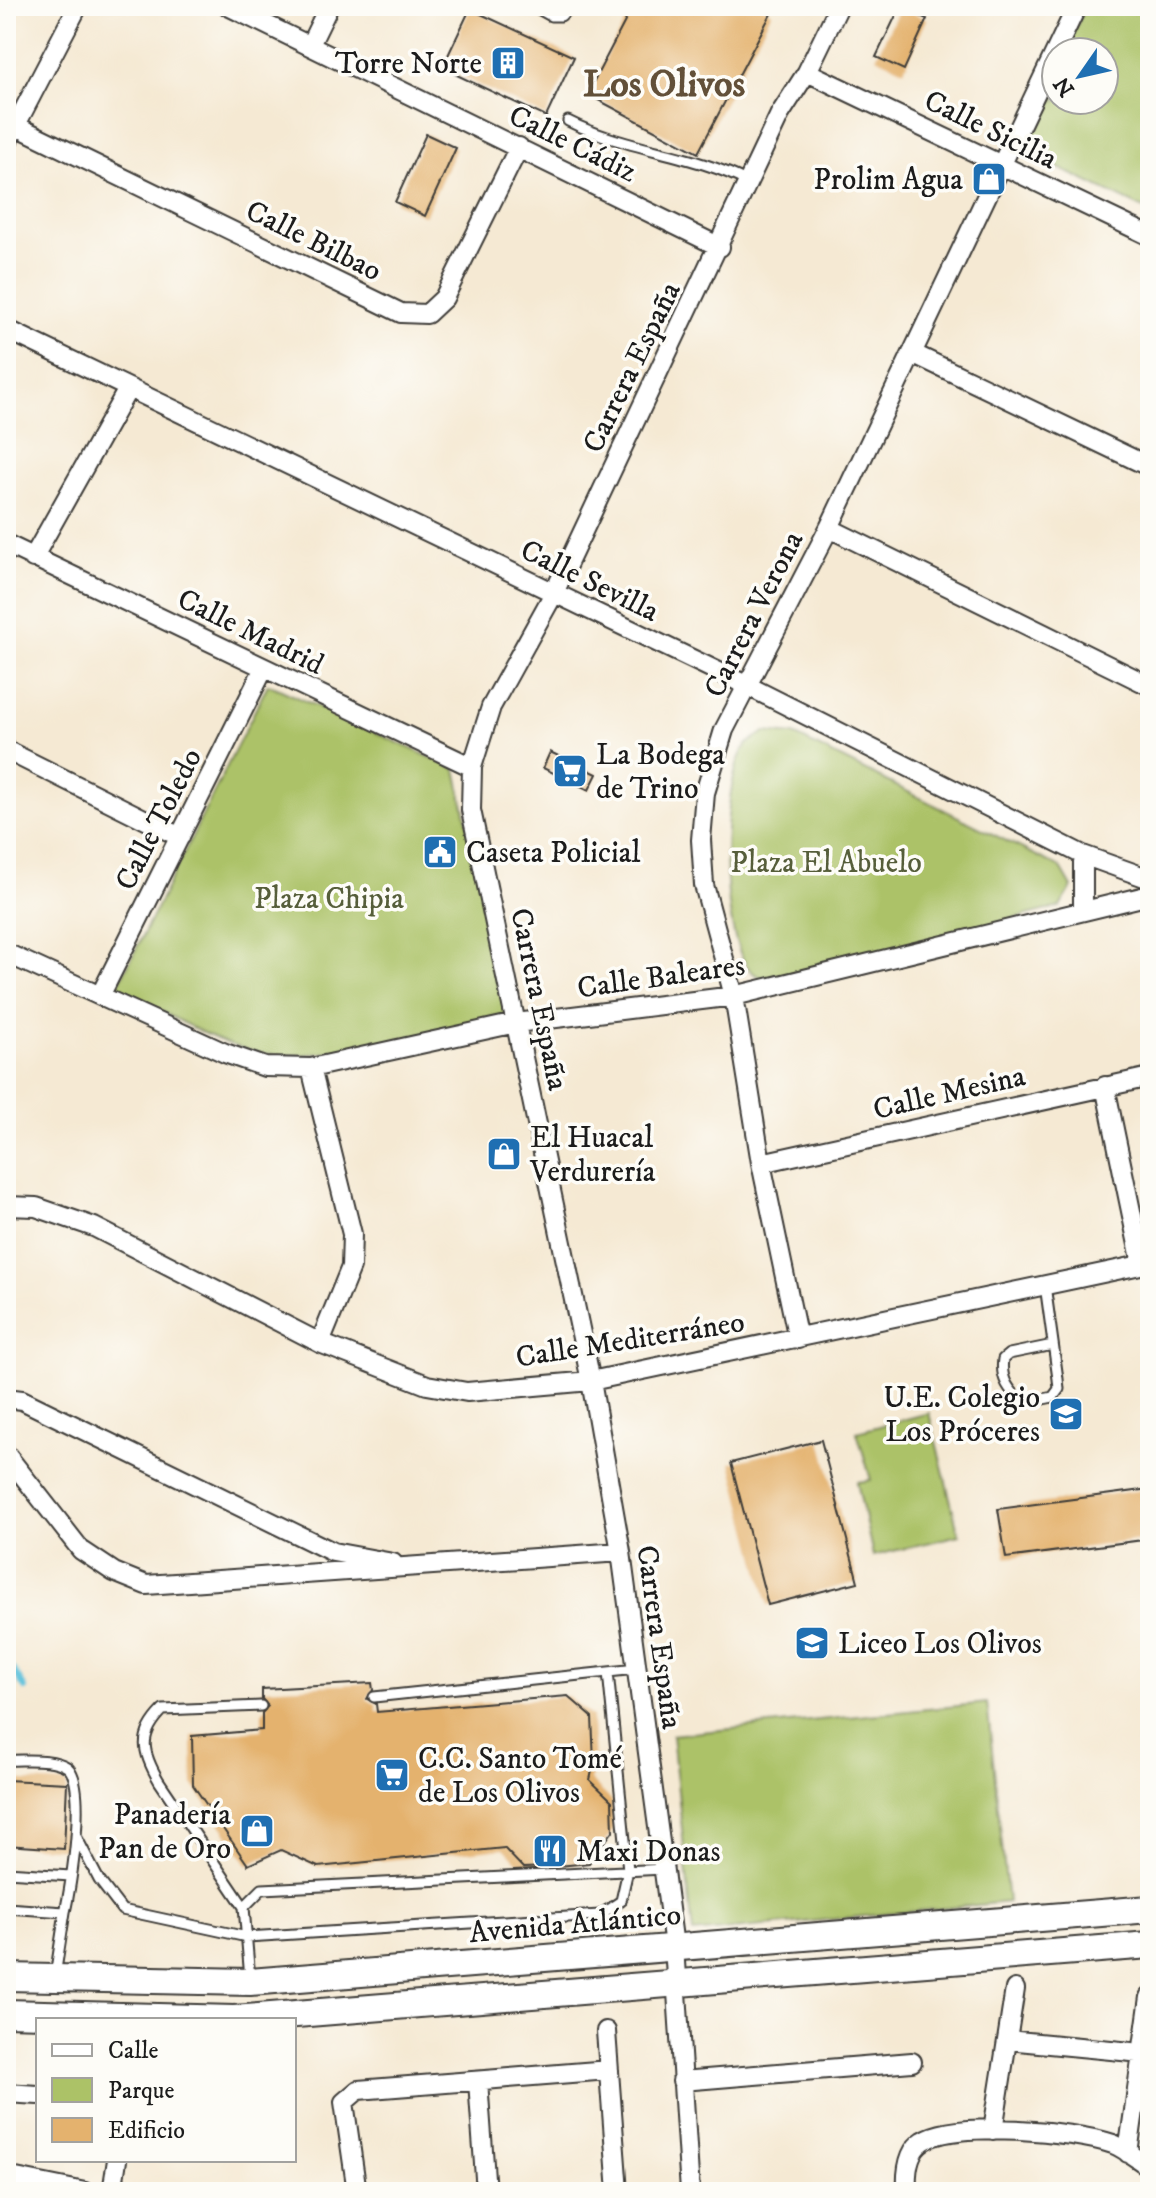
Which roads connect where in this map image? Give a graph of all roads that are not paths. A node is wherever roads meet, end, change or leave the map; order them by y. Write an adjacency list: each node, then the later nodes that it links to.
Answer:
1 (78, 6): 11 (street)
2 (228, 6): 8 (street, Calle Cádiz)
3 (329, 6): 8 (street)
4 (533, 6): 5 (lane)
5 (570, 6)
6 (839, 6): 9 (street, Carrera España)
7 (1077, 6): 14 (street, Carrera Verona)
8 (310, 45): 13 (street, Calle Cádiz)
9 (807, 72): 14 (street, Calle Sicilia); 15 (street, Carrera España)
10 (568, 121): 15 (lane)
11 (10, 123): 12 (street); 13 (street, Calle Bilbao)
12 (6, 144)
13 (519, 147): 17 (street, Calle Cádiz)
14 (1001, 165): 16 (street, Calle Sicilia); 19 (street, Carrera Verona)
15 (748, 182): 17 (street, Carrera España)
16 (1150, 236)
17 (720, 247): 25 (street, Carrera España)
18 (6, 329): 20 (street, Calle Sevilla)
19 (912, 353): 21 (street); 22 (street, Carrera Verona)
20 (128, 389): 24 (street); 25 (street, Calle Sevilla)
21 (1150, 467)
22 (829, 528): 27 (street, Carrera Verona); 28 (street)
23 (6, 544): 24 (street, Calle Madrid)
24 (33, 558): 26 (street, Calle Madrid)
25 (553, 595): 27 (street, Calle Sevilla); 30 (street, Carrera España)
26 (264, 668): 30 (street, Calle Madrid); 31 (street, Calle Toledo)
27 (746, 685): 32 (street, Calle Sevilla); 38 (street, Carrera Verona)
28 (1150, 686)
29 (6, 750): 31 (street)
30 (472, 767): 39 (street, Carrera España)
31 (180, 837): 37 (street, Calle Toledo)
32 (1083, 855): 33 (street, Calle Sevilla); 35 (street)
33 (1150, 879)
34 (1150, 895): 35 (street, Calle Baleares)
35 (1083, 911): 38 (street, Calle Baleares)
36 (6, 953): 37 (street, Calle Baleares)
37 (101, 994): 40 (street, Calle Baleares)
38 (734, 996): 39 (street, Calle Baleares); 43 (street, Carrera Verona)
39 (516, 1023): 40 (street, Calle Baleares); 50 (street, Carrera España)
40 (311, 1068): 48 (street)
41 (1150, 1077): 42 (street, Calle Mesina)
42 (1105, 1086): 43 (street, Calle Mesina); 45 (street)
43 (761, 1163): 47 (street, Carrera Verona)
44 (6, 1206): 48 (street, Calle Mediterráneo)
45 (1146, 1263): 46 (street, Calle Mediterráneo)
46 (1045, 1285): 47 (street, Calle Mediterráneo); 49 (lane)
47 (798, 1339): 50 (street, Calle Mediterráneo)
48 (320, 1343): 50 (street, Calle Mediterráneo)
49 (1053, 1345): 49 (lane)
50 (591, 1381): 53 (street, Carrera España)
51 (6, 1398): 54 (street)
52 (6, 1454): 54 (street)
53 (621, 1552): 54 (street); 55 (street, Carrera España)
54 (419, 1569)
55 (637, 1669): 56 (lane); 61 (street, Carrera España)
56 (608, 1672): 57 (lane); 62 (lane)
57 (374, 1697)
58 (261, 1706): 65 (lane)
59 (6, 1760): 60 (lane)
60 (76, 1836): 64 (lane); 69 (lane)
61 (664, 1869): 62 (lane); 71 (street, Carrera España)
62 (628, 1870): 65 (lane); 69 (lane)
63 (6, 1872): 64 (lane)
64 (71, 1876): 68 (lane)
65 (244, 1907): 69 (lane)
66 (6, 1908): 68 (lane)
67 (1150, 1909): 71 (main road, Avenida Atlántico)
68 (65, 1912): 73 (lane)
69 (247, 1937): 74 (lane)
70 (1150, 1945): 75 (main road)
71 (674, 1946): 74 (main road, Avenida Atlántico); 75 (street, Carrera España)
72 (6, 1977): 73 (main road, Avenida Atlántico)
73 (55, 1980): 74 (main road, Avenida Atlántico)
74 (250, 1982)
75 (675, 1982): 80 (main road); 87 (street, Carrera España)
76 (1015, 1989): 82 (street)
77 (1150, 1997): 83 (street)
78 (6, 2013): 79 (main road)
79 (196, 2018)
80 (246, 2018)
81 (606, 2031): 85 (street)
82 (1007, 2040): 83 (street); 90 (street)
83 (1142, 2053): 91 (street)
84 (912, 2062): 87 (street)
85 (609, 2070): 86 (street); 99 (street)
86 (478, 2081): 97 (street); 98 (street)
87 (682, 2081): 100 (street, Carrera España)
88 (6, 2093): 89 (street)
89 (36, 2095)
90 (993, 2130): 91 (street); 101 (street)
91 (1128, 2153): 93 (street)
92 (117, 2162): 96 (street)
93 (1150, 2167)
94 (6, 2176): 95 (street)
95 (85, 2192)
96 (112, 2192)
97 (357, 2192)
98 (486, 2192)
99 (618, 2192)
100 (690, 2192)
101 (907, 2192)

